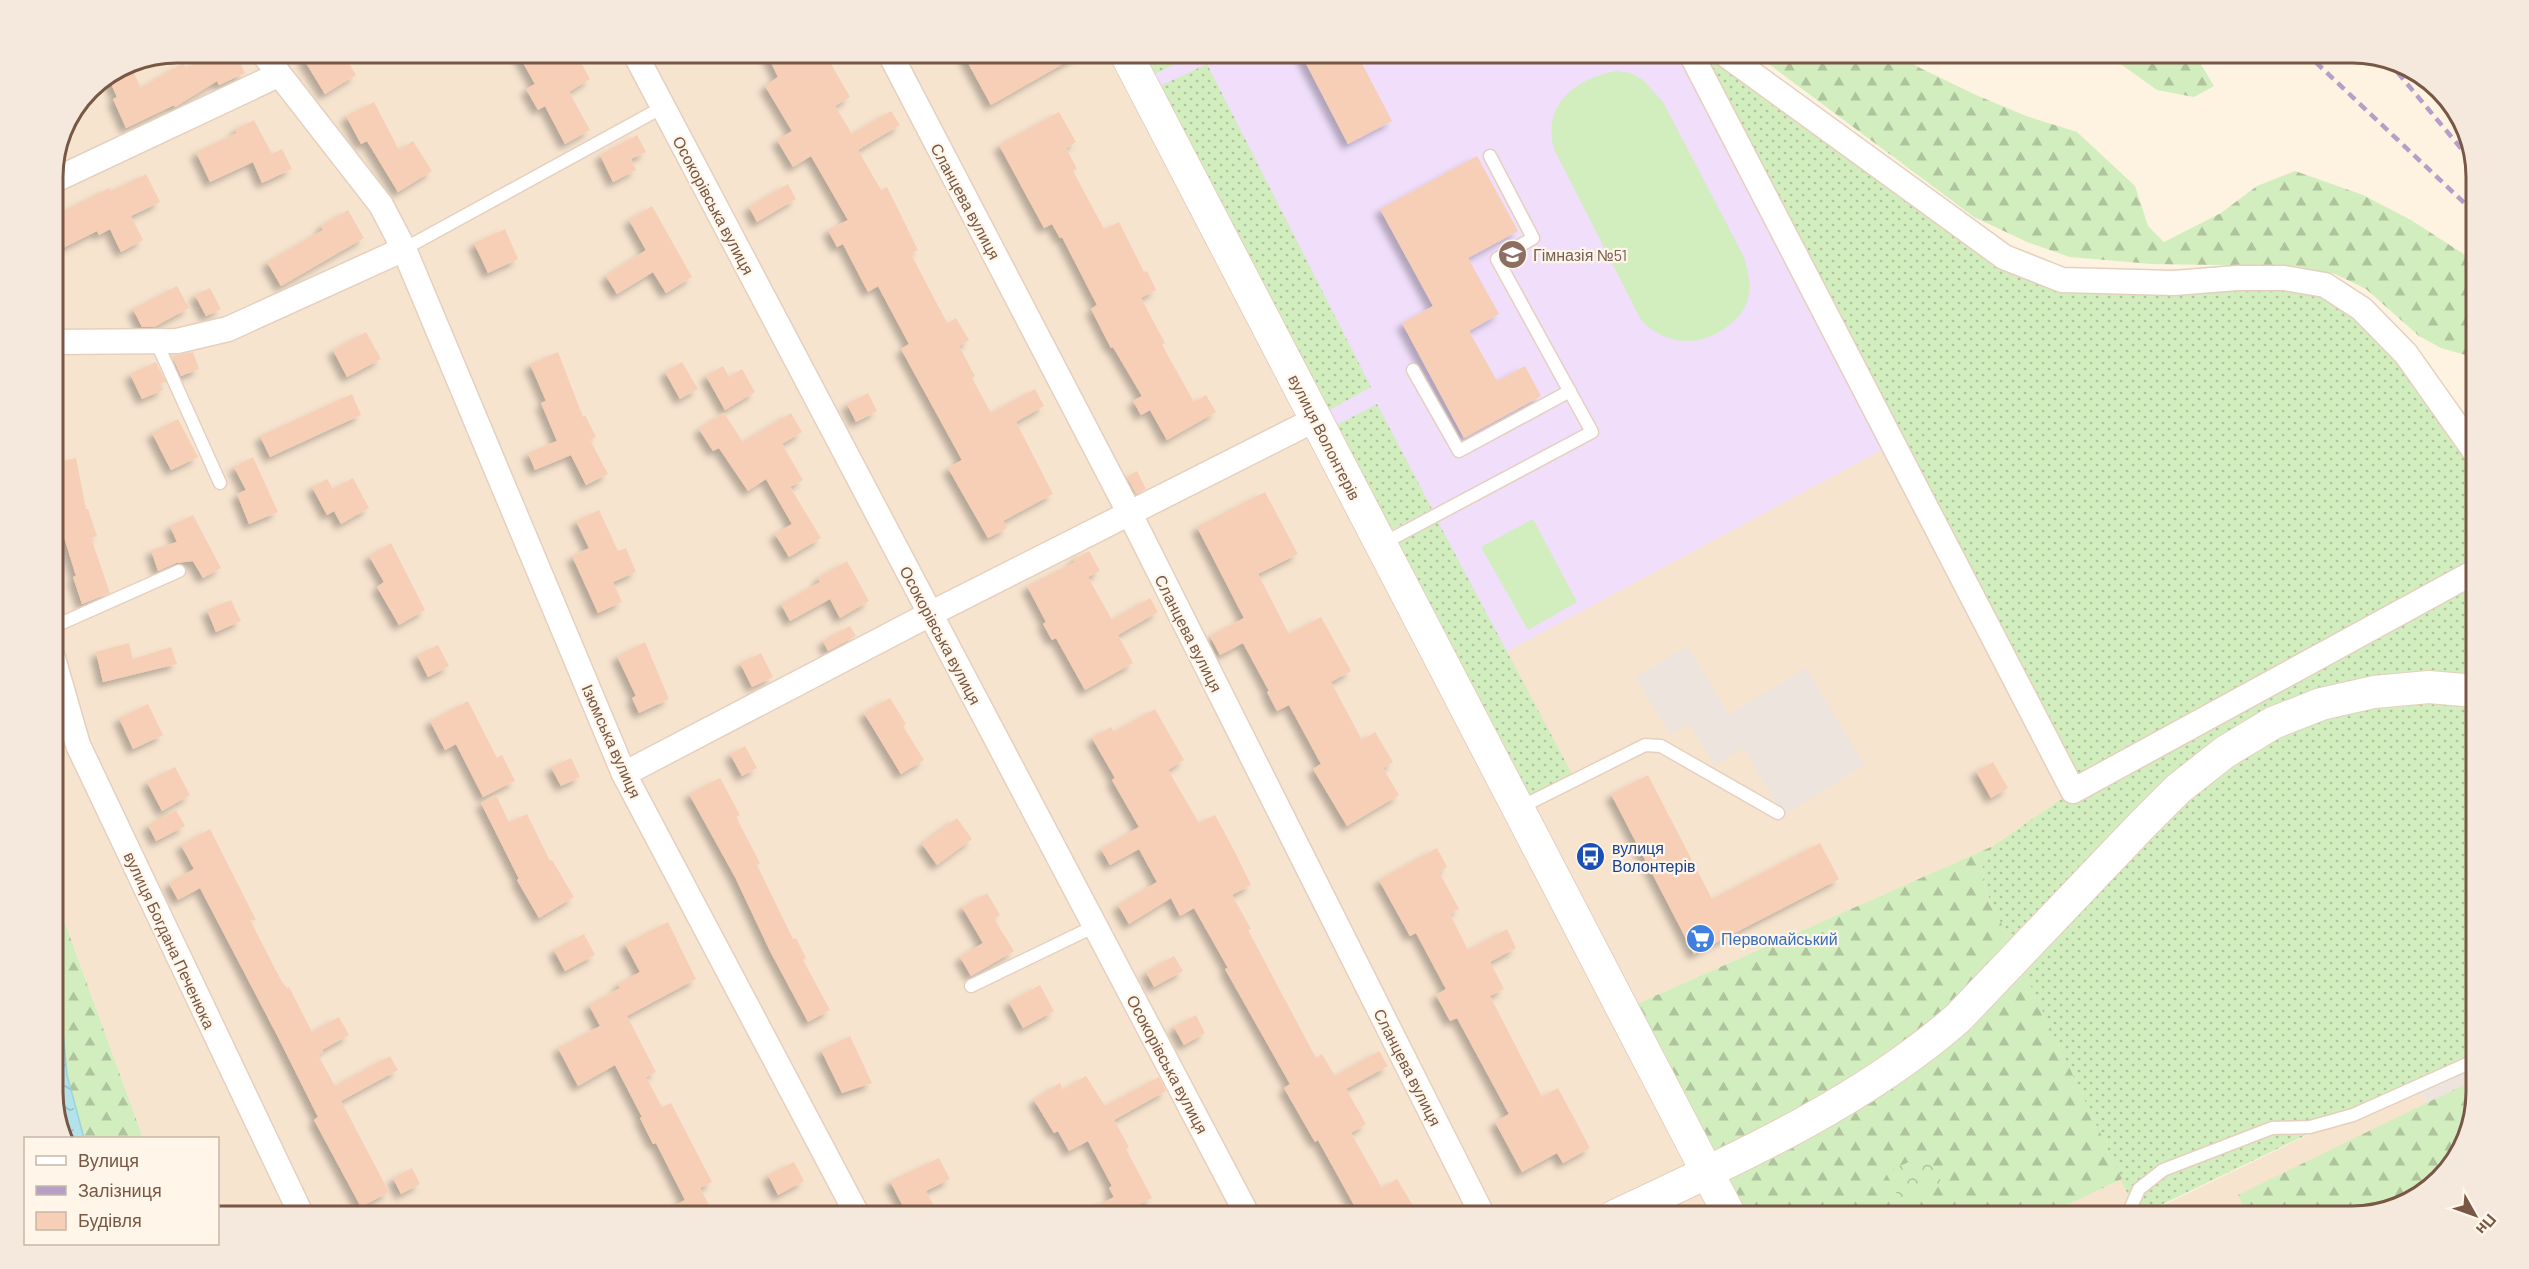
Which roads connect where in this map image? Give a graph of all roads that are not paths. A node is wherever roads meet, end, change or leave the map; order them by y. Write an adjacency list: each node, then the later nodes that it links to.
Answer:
1 (270, 63): 7 (street)
2 (640, 63): 8 (street, Осокорівська вулиця)
3 (895, 63): 19 (street, Сланцева вулиця)
4 (1131, 63): 16 (street, вулиця Волонтерів)
5 (1696, 63): 22 (street)
6 (1737, 63): 17 (street)
7 (278, 75): 10 (street); 11 (street)
8 (663, 107): 11 (lane); 23 (street, Осокорівська вулиця)
9 (1490, 156): 15 (lane)
10 (63, 176)
11 (404, 249): 12 (street); 27 (street, Ізюмська вулиця)
12 (156, 341): 13 (street); 18 (lane)
13 (63, 342)
14 (1413, 370): 15 (lane)
15 (1570, 391): 20 (lane)
16 (1316, 419): 19 (street); 20 (street, вулиця Волонтерів)
17 (2466, 439)
18 (220, 483)
19 (1130, 514): 23 (street); 37 (street, Сланцева вулиця)
20 (1381, 545): 28 (street, вулиця Волонтерів)
21 (179, 571): 24 (lane)
22 (2466, 576)
23 (930, 614): 27 (street); 30 (street, Осокорівська вулиця)
24 (63, 623)
25 (2466, 690): 33 (street)
26 (63, 693): 34 (street, вулиця Богдана Печенюка)
27 (624, 774): 35 (street, Ізюмська вулиця)
28 (1518, 808): 29 (lane); 33 (street, вулиця Волонтерів)
29 (1778, 813)
30 (1095, 926): 31 (lane); 36 (street, Осокорівська вулиця)
31 (971, 986)
32 (2466, 1064): 40 (lane)
33 (1707, 1173): 38 (street); 39 (street, вулиця Волонтерів)
34 (297, 1206)
35 (853, 1206)
36 (1243, 1206)
37 (1478, 1206)
38 (1636, 1206)
39 (1725, 1206)
40 (2131, 1206)

